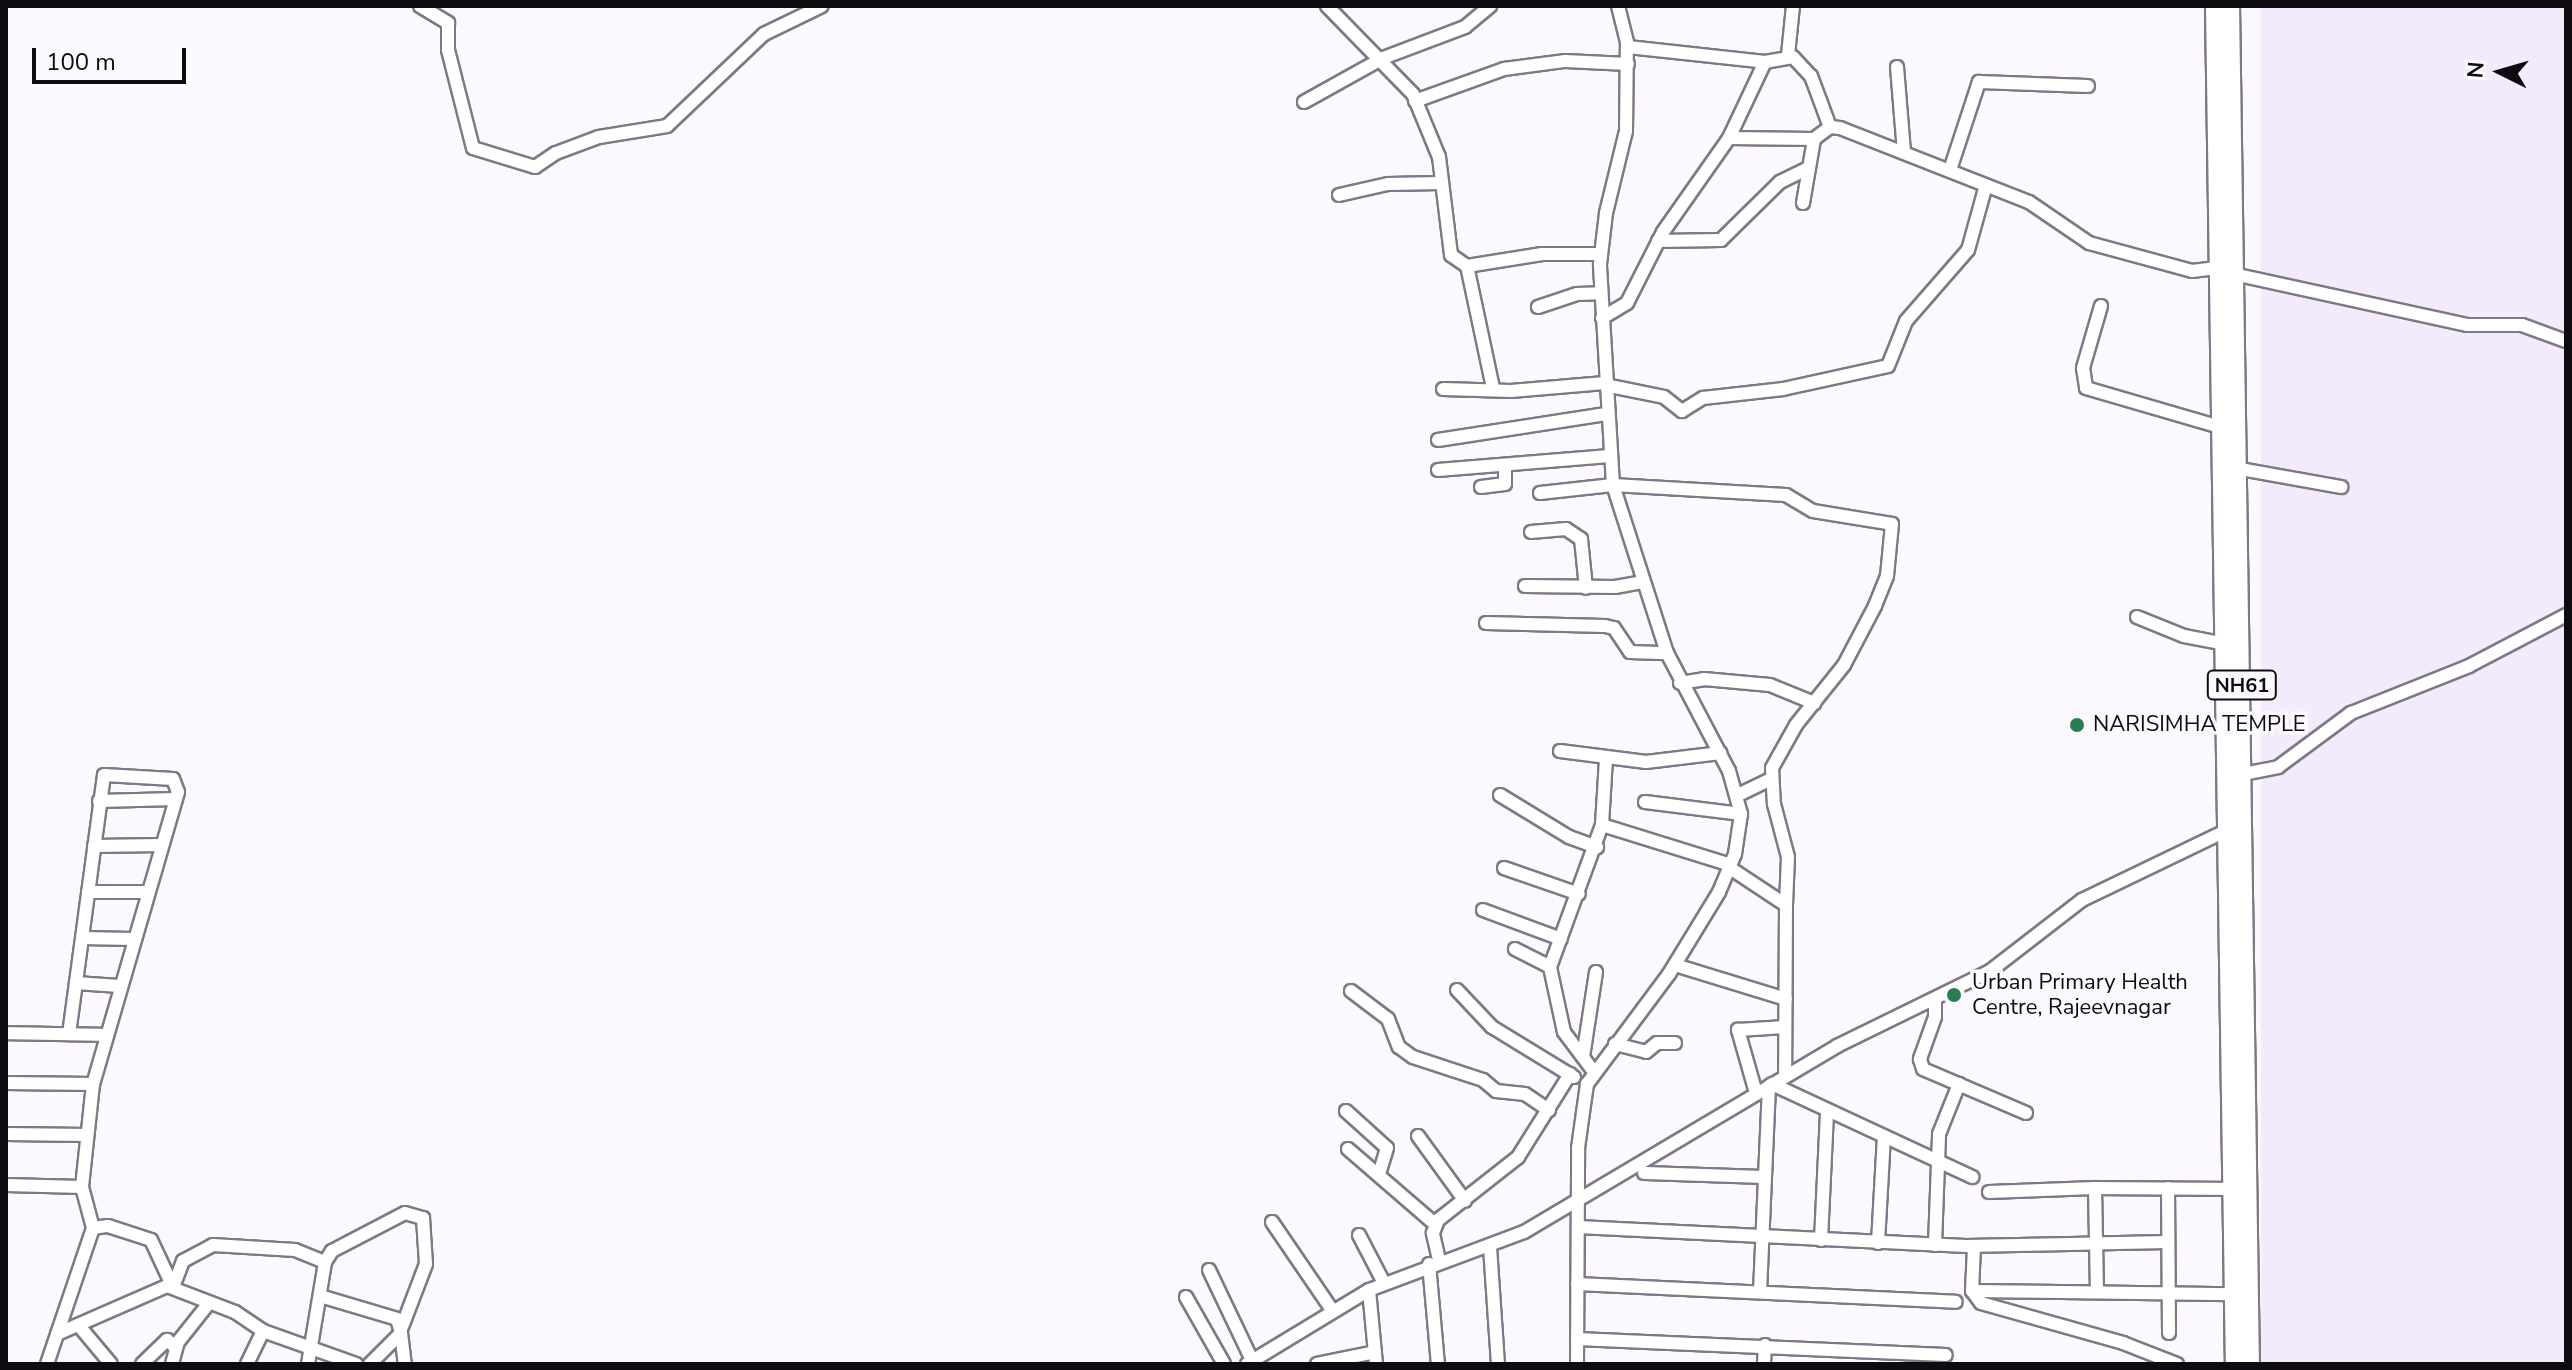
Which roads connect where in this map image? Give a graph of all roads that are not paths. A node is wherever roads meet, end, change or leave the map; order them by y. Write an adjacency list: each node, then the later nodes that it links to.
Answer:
1 (420, 6): 2 (street)
2 (822, 6)
3 (1327, 6): 11 (street)
4 (1490, 6): 11 (street)
5 (1618, 6): 9 (street)
6 (1793, 6): 10 (street)
7 (2215, 6): 31 (highway, NH61)
8 (2230, 6): 31 (highway, NH61)
9 (1628, 47): 12 (street); 13 (street)
10 (1788, 55): 12 (street); 18 (street)
11 (1383, 58): 16 (street); 17 (street)
12 (1765, 62): 19 (street)
13 (1628, 64): 16 (street); 29 (street)
14 (1897, 67): 21 (street)
15 (2088, 86): 23 (street)
16 (1415, 101): 24 (street)
17 (1304, 102)
18 (1830, 127): 20 (street); 21 (street)
19 (1729, 138): 20 (street); 28 (street)
20 (1814, 139): 22 (street)
21 (1904, 153): 23 (street)
22 (1809, 168): 27 (street); 28 (street)
23 (1950, 170): 25 (street)
24 (1441, 183): 26 (street); 30 (street)
25 (1986, 185): 31 (street); 37 (street)
26 (1339, 195)
27 (1803, 203)
28 (1658, 241): 35 (street)
29 (1601, 254): 30 (street); 32 (street)
30 (1467, 266): 38 (street)
31 (2233, 270): 36 (street); 41 (highway, NH61); 45 (highway, NH61)
32 (1601, 293): 34 (street); 35 (street)
33 (2101, 306): 41 (street)
34 (1538, 307)
35 (1602, 318): 37 (street)
36 (2566, 341)
37 (1605, 384): 38 (street); 40 (street)
38 (1493, 388): 39 (street)
39 (1443, 389)
40 (1606, 414): 42 (street); 43 (street)
41 (2224, 428): 58 (highway, NH61)
42 (1438, 440)
43 (1609, 456): 44 (street); 47 (street)
44 (1505, 468): 46 (street); 48 (street)
45 (2240, 469): 49 (street); 65 (highway, NH61)
46 (1438, 470)
47 (1613, 485): 50 (street); 52 (street); 61 (street)
48 (1481, 487)
49 (2341, 487)
50 (1540, 493)
51 (1531, 532): 54 (street)
52 (1644, 582): 54 (street); 59 (street)
53 (1525, 586): 54 (street)
54 (1586, 588)
55 (2566, 615): 65 (street)
56 (2137, 617): 58 (street)
57 (1486, 623): 59 (street)
58 (2226, 644): 74 (highway, NH61)
59 (1667, 653): 60 (street)
60 (1680, 683): 61 (street); 63 (street)
61 (1814, 703): 66 (street)
62 (1560, 751): 64 (street)
63 (1720, 753): 64 (street); 68 (street)
64 (1606, 759): 73 (street)
65 (2243, 774): 74 (highway, NH61)
66 (1771, 779): 68 (street); 83 (street)
67 (1500, 795): 77 (street)
68 (1738, 795): 72 (street)
69 (176, 799): 70 (street); 70 (street); 75 (street)
70 (99, 801): 76 (street)
71 (1645, 802): 72 (street)
72 (1741, 814): 78 (street)
73 (1602, 825): 77 (street); 78 (street)
74 (2237, 827): 97 (street); 132 (highway, NH61); 195 (highway, NH61)
75 (162, 845): 76 (street); 81 (street)
76 (94, 846): 80 (street)
77 (1597, 847): 82 (street)
78 (1731, 866): 83 (street); 89 (street)
79 (1504, 868): 82 (street)
80 (88, 892): 81 (street); 85 (street)
81 (148, 892): 86 (street)
82 (1579, 894): 87 (street)
83 (1786, 905): 96 (street)
84 (1483, 910): 87 (street)
85 (82, 938): 86 (street); 92 (street)
86 (133, 939): 93 (street)
87 (1561, 939): 90 (street)
88 (1515, 949): 90 (street)
89 (1675, 965): 96 (street); 103 (street)
90 (1550, 967): 104 (street)
91 (1596, 972): 104 (street)
92 (76, 983): 93 (street); 100 (street)
93 (119, 986): 101 (street)
94 (1457, 990): 106 (street)
95 (1351, 991): 114 (street)
96 (1786, 999): 98 (street)
97 (1935, 1000): 107 (street); 111 (street)
98 (1785, 1027): 107 (street); 113 (street)
99 (6, 1033): 100 (street)
100 (69, 1034): 101 (street)
101 (106, 1035): 109 (street)
102 (1675, 1043): 103 (street)
103 (1615, 1044): 105 (street)
104 (1583, 1057): 105 (street)
105 (1594, 1072): 110 (street)
106 (1570, 1074): 110 (street); 114 (street)
107 (1785, 1076): 112 (street)
108 (6, 1083): 109 (street)
109 (93, 1084): 119 (street)
110 (1587, 1084): 134 (street)
111 (1959, 1084): 117 (street); 123 (street)
112 (1771, 1085): 113 (street); 116 (street); 126 (street)
113 (1756, 1093): 134 (street)
114 (1549, 1110): 135 (street)
115 (1346, 1111): 125 (street)
116 (1827, 1111): 121 (street); 142 (street)
117 (2026, 1113)
118 (6, 1134): 119 (street)
119 (87, 1135): 129 (street)
120 (1418, 1136): 135 (street)
121 (1884, 1136): 123 (street); 144 (street)
122 (1348, 1149): 125 (street)
123 (1939, 1162): 127 (street); 146 (street)
124 (1644, 1173): 126 (street)
125 (1379, 1175): 137 (street)
126 (1765, 1177): 141 (street)
127 (1972, 1177)
128 (6, 1185): 129 (street)
129 (82, 1187): 139 (street)
130 (2095, 1188): 131 (street); 133 (street); 145 (street)
131 (2168, 1188): 132 (street); 143 (street)
132 (2233, 1189): 160 (highway, NH61)
133 (1989, 1192)
134 (1579, 1200): 138 (street); 148 (street)
135 (1465, 1201): 137 (street)
136 (1272, 1222): 165 (street)
137 (1435, 1224): 150 (street)
138 (1578, 1227): 141 (street); 153 (street)
139 (93, 1228): 154 (street); 170 (street)
140 (1359, 1235): 152 (street)
141 (1762, 1236): 142 (street); 157 (street)
142 (1821, 1240): 144 (street)
143 (2168, 1242): 145 (street); 159 (street)
144 (1878, 1243): 146 (street)
145 (2096, 1244): 147 (street); 158 (street)
146 (1935, 1245): 147 (street)
147 (1974, 1246): 156 (street)
148 (1490, 1247): 150 (street); 190 (street)
149 (325, 1262): 154 (street); 161 (street); 167 (street)
150 (1434, 1262): 152 (street); 189 (street)
151 (1209, 1270): 177 (street)
152 (1384, 1283): 155 (street)
153 (1577, 1284): 157 (street); 171 (street)
154 (173, 1287): 164 (street); 166 (street)
155 (1369, 1290): 165 (street); 176 (street)
156 (1972, 1291): 158 (street); 193 (street)
157 (1760, 1292): 163 (street)
158 (2097, 1292): 159 (street)
159 (2167, 1293): 160 (street); 169 (street)
160 (2234, 1294): 194 (highway, NH61)
161 (320, 1296): 167 (street); 174 (street)
162 (1186, 1297): 187 (street)
163 (1956, 1302)
164 (209, 1303): 168 (street); 172 (street)
165 (1332, 1310): 177 (street)
166 (80, 1327): 170 (street); 179 (street)
167 (401, 1330): 185 (street); 186 (street)
168 (263, 1331): 174 (street); 182 (street)
169 (2169, 1333)
170 (57, 1334): 178 (street)
171 (1577, 1339): 173 (street); 191 (street)
172 (178, 1342): 180 (street); 181 (street)
173 (1765, 1345): 175 (street); 192 (street)
174 (311, 1347): 183 (street); 184 (street)
175 (1946, 1355)
176 (1376, 1358): 188 (street)
177 (1250, 1362)
178 (47, 1364)
179 (111, 1364)
180 (142, 1364)
181 (172, 1364)
182 (247, 1364)
183 (308, 1364)
184 (356, 1364)
185 (370, 1364)
186 (405, 1364)
187 (1224, 1364)
188 (1317, 1364)
189 (1438, 1364)
190 (1498, 1364)
191 (1577, 1364)
192 (1764, 1364)
193 (2177, 1364)
194 (2235, 1364)
195 (2250, 1364)

